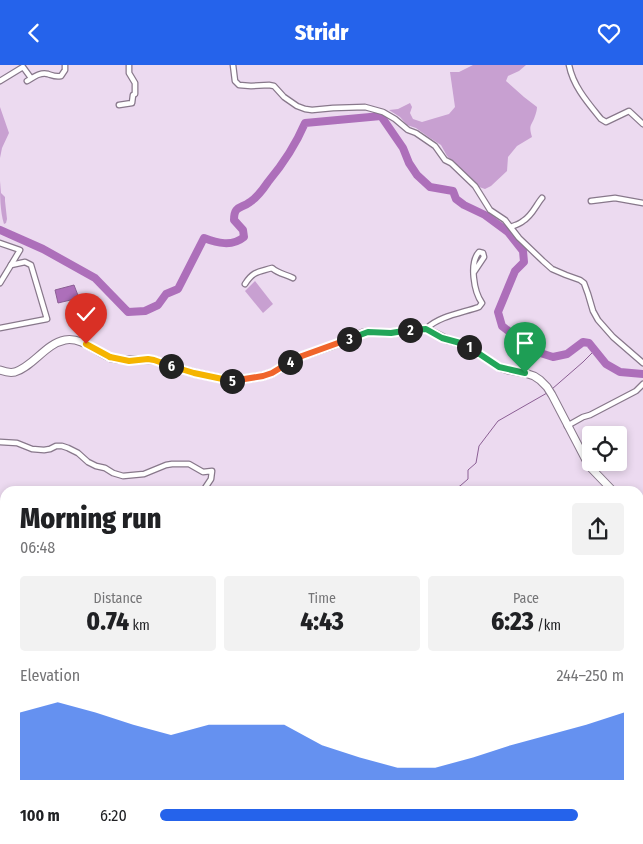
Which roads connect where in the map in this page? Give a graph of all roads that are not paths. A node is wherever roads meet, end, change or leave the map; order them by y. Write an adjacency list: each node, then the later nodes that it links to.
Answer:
1 (65, 65): 5 (street)
2 (129, 65): 6 (street)
3 (233, 65): 11 (street)
4 (569, 65): 7 (street)
5 (0, 81)
6 (119, 105)
7 (643, 124)
8 (542, 198): 11 (street)
9 (591, 201): 10 (street)
10 (643, 203)
11 (511, 227): 18 (street)
12 (0, 243): 16 (street)
13 (474, 272): 17 (street)
14 (293, 278): 15 (street)
15 (244, 284)
16 (0, 328)
17 (426, 329): 19 (main road); 21 (main road)
18 (643, 363)
19 (0, 370)
20 (643, 384): 21 (street)
21 (567, 425): 24 (main road)
22 (0, 442): 23 (street)
23 (206, 486)
24 (608, 486)

